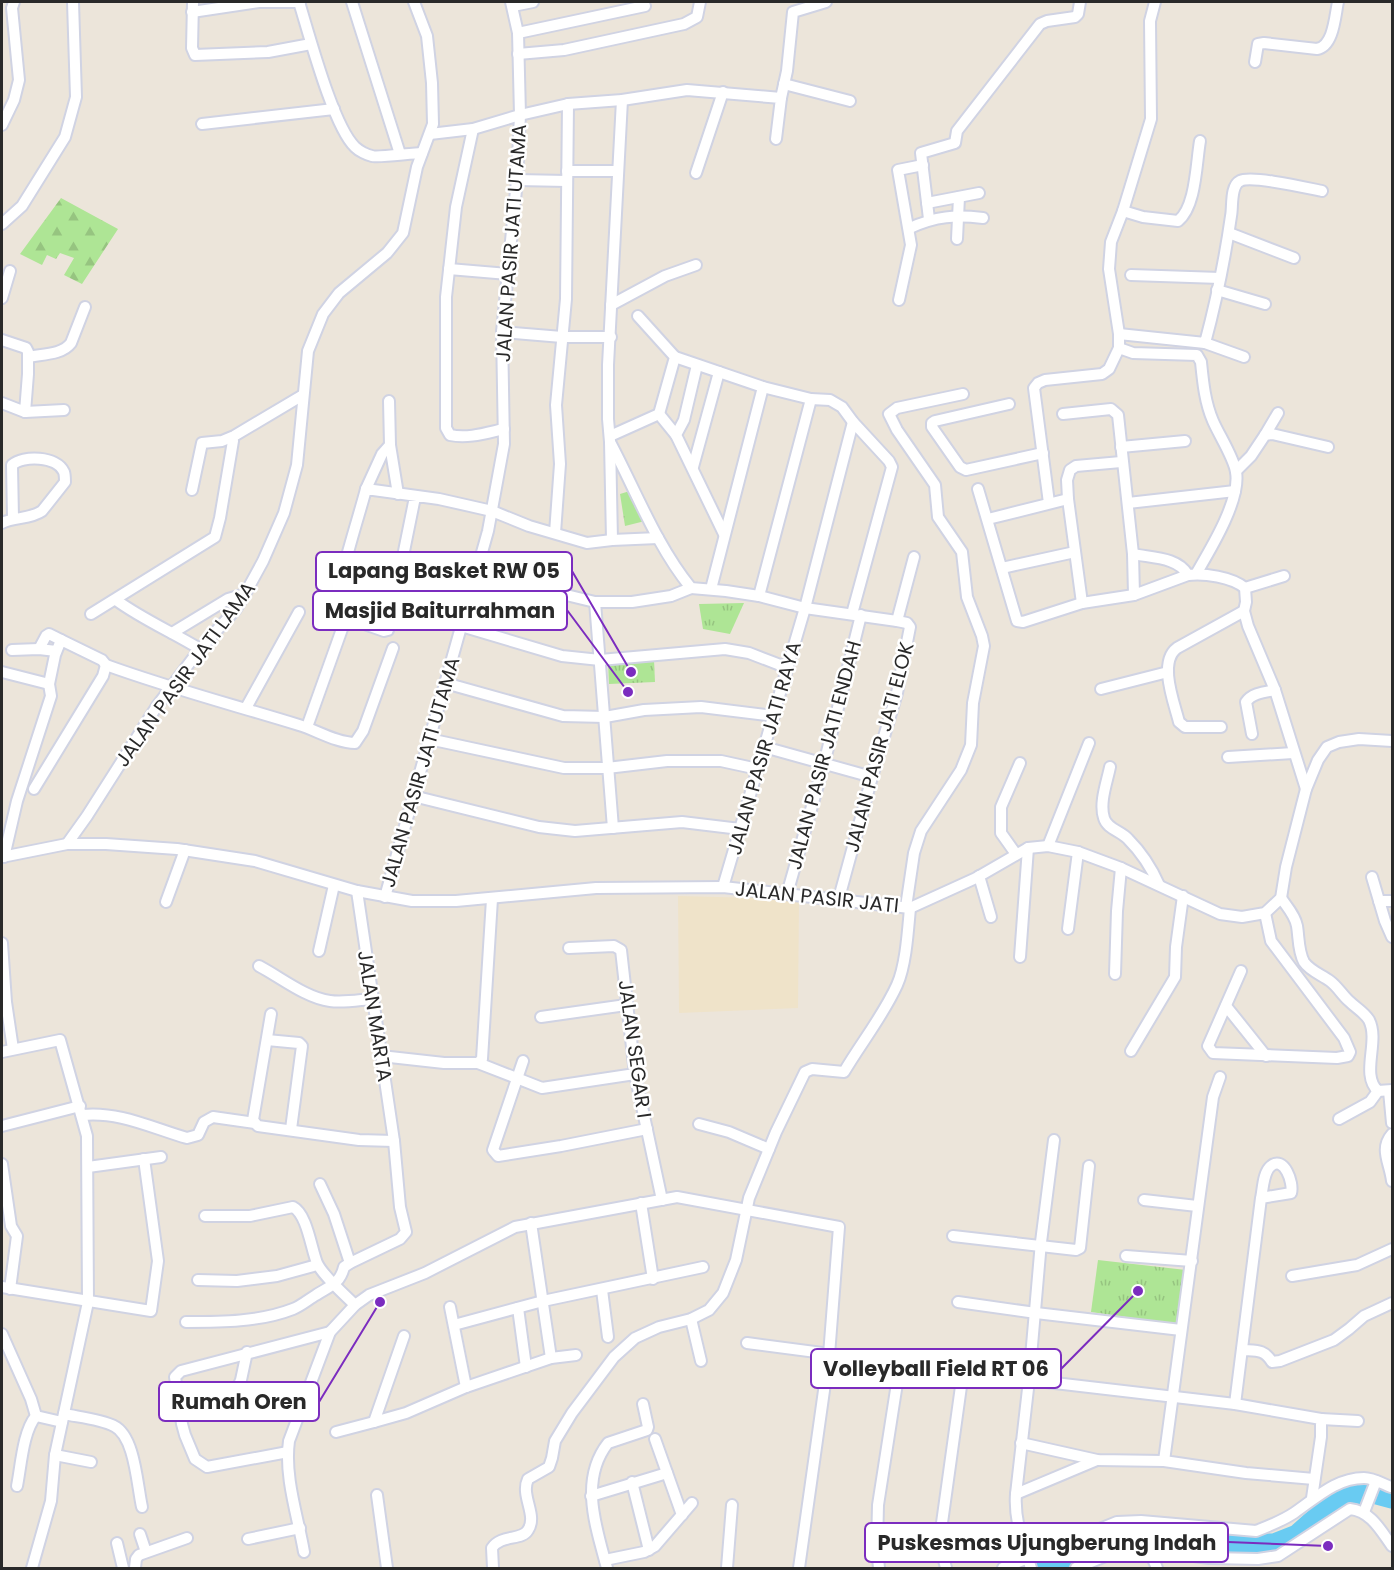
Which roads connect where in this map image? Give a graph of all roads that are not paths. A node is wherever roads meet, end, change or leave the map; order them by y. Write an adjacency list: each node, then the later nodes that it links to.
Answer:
1 (72, 2): 50 (street)
2 (259, 2): 3 (street); 15 (street)
3 (300, 2): 18 (street)
4 (352, 2): 35 (street)
5 (414, 2): 32 (street, JALAN PASIR JATI LAMA)
6 (533, 2): 12 (street)
7 (700, 2): 19 (street)
8 (1080, 2): 37 (street)
9 (1155, 2): 46 (street)
10 (1338, 2): 20 (street)
11 (819, 3): 16 (street)
12 (512, 4): 17 (street, JALAN PASIR JATI UTAMA)
13 (645, 6): 17 (street)
14 (9, 7): 29 (street)
15 (192, 7): 18 (street)
16 (794, 7): 21 (street)
17 (518, 33): 19 (street, JALAN PASIR JATI UTAMA)
18 (311, 44): 27 (street)
19 (518, 54): 28 (street, JALAN PASIR JATI UTAMA)
20 (1255, 62)
21 (784, 84): 23 (street); 25 (street)
22 (723, 92): 23 (street); 24 (street); 39 (street)
23 (781, 98): 33 (street)
24 (622, 100): 26 (street); 38 (street)
25 (850, 101)
26 (568, 104): 28 (street); 40 (street)
27 (334, 109): 30 (street); 35 (street)
28 (520, 115): 31 (street); 41 (street, JALAN PASIR JATI UTAMA)
29 (2, 121)
30 (202, 124)
31 (473, 129): 32 (street); 56 (street)
32 (430, 134): 36 (street, JALAN PASIR JATI LAMA)
33 (776, 139)
34 (1200, 141): 46 (street)
35 (400, 153): 36 (street)
36 (422, 153): 82 (street, JALAN PASIR JATI LAMA)
37 (923, 165): 45 (street); 51 (street)
38 (618, 171): 40 (street); 65 (street)
39 (696, 173)
40 (567, 176): 41 (street); 71 (street)
41 (517, 180): 58 (street, JALAN PASIR JATI UTAMA)
42 (1322, 191): 52 (street)
43 (979, 193): 44 (street)
44 (959, 197): 45 (street); 47 (street)
45 (927, 203): 49 (street)
46 (1123, 211): 69 (street)
47 (958, 216): 48 (street); 49 (street); 53 (street)
48 (982, 218)
49 (929, 219): 51 (street)
50 (2, 224)
51 (910, 228): 63 (street)
52 (1229, 233): 54 (street); 60 (street)
53 (957, 239)
54 (1294, 258)
55 (696, 266): 65 (street)
56 (449, 269): 58 (street); 93 (street)
57 (10, 271): 62 (street)
58 (508, 274): 68 (street, JALAN PASIR JATI UTAMA)
59 (1131, 275): 60 (street)
60 (1220, 278): 61 (street)
61 (1217, 290): 64 (street); 73 (street)
62 (2, 298)
63 (899, 300)
64 (1265, 304)
65 (611, 305): 70 (street)
66 (85, 307): 75 (street)
67 (638, 316): 76 (street)
68 (502, 332): 71 (street); 93 (street, JALAN PASIR JATI UTAMA)
69 (1119, 334): 73 (street); 74 (street)
70 (611, 336): 71 (street); 96 (street)
71 (562, 337): 119 (street)
72 (2, 340): 75 (street)
73 (1205, 343): 77 (street)
74 (1119, 348): 102 (street); 105 (street)
75 (28, 357): 88 (street)
76 (675, 357): 78 (street); 90 (street)
77 (1244, 357)
78 (697, 365): 79 (street); 94 (street)
79 (719, 372): 80 (street); 104 (street)
80 (763, 387): 83 (street); 120 (street)
81 (963, 394): 210 (street)
82 (303, 395): 108 (street); 133 (street, JALAN PASIR JATI LAMA)
83 (811, 399): 92 (street); 135 (street)
84 (388, 401): 99 (street)
85 (2, 404): 88 (street)
86 (1009, 404): 102 (street)
87 (64, 410): 88 (street)
88 (25, 412)
89 (1278, 413): 95 (street)
90 (659, 414): 94 (street); 96 (street)
91 (1063, 414): 100 (street)
92 (853, 422): 139 (street, JALAN PASIR JATI RAYA); 143 (street, JALAN PASIR JATI ENDAH)
93 (504, 429): 115 (street, JALAN PASIR JATI UTAMA)
94 (676, 435): 104 (street)
95 (1265, 435): 101 (street); 105 (street)
96 (610, 439): 121 (street); 122 (street)
97 (233, 441): 136 (street)
98 (1185, 441): 100 (street)
99 (390, 445): 106 (street); 110 (street)
100 (1121, 447): 103 (street)
101 (1328, 447)
102 (1043, 453): 114 (street)
103 (1121, 462): 112 (street); 113 (street)
104 (693, 466): 120 (street)
105 (1236, 471): 109 (street)
106 (366, 489): 110 (street); 111 (street)
107 (978, 489): 117 (street)
108 (192, 490)
109 (1235, 491): 113 (street); 128 (street)
110 (398, 494): 111 (street)
111 (415, 497): 115 (street)
112 (1068, 499): 114 (street); 123 (street)
113 (1128, 502): 124 (street)
114 (1049, 503): 117 (street)
115 (492, 511): 119 (street); 127 (street, JALAN PASIR JATI UTAMA)
116 (13, 518): 116 (street); 118 (street)
117 (988, 519): 126 (street)
118 (2, 523)
119 (555, 534): 122 (street)
120 (724, 534): 132 (street)
121 (658, 538): 122 (street); 130 (street)
122 (612, 540)
123 (1075, 552): 126 (street); 138 (street)
124 (1133, 554): 128 (street); 134 (street)
125 (914, 557): 144 (street)
126 (1002, 568): 138 (street)
127 (476, 573): 137 (street); 145 (street, JALAN PASIR JATI UTAMA)
128 (1192, 575): 131 (street); 134 (street)
129 (1284, 576): 131 (street)
130 (691, 588): 132 (street, JALAN PASIR JATI ELOK); 137 (street)
131 (1245, 588): 140 (street)
132 (711, 589): 135 (street, JALAN PASIR JATI ELOK)
133 (245, 594): 147 (street); 151 (street, JALAN PASIR JATI LAMA)
134 (1134, 595): 138 (street)
135 (759, 596): 139 (street, JALAN PASIR JATI ELOK)
136 (116, 600): 142 (street); 147 (street)
137 (596, 602): 154 (street)
138 (1082, 603)
139 (805, 608): 143 (street, JALAN PASIR JATI ELOK); 156 (street, JALAN PASIR JATI RAYA)
140 (1244, 611): 158 (street); 163 (street)
141 (299, 612): 164 (street)
142 (91, 614)
143 (856, 614): 144 (street, JALAN PASIR JATI ELOK); 177 (street, JALAN PASIR JATI ENDAH)
144 (897, 621): 181 (street, JALAN PASIR JATI ELOK)
145 (461, 626): 154 (street); 160 (street, JALAN PASIR JATI UTAMA)
146 (342, 629): 167 (street)
147 (172, 633): 151 (street)
148 (61, 640): 150 (street); 153 (street); 155 (street)
149 (393, 648): 167 (street)
150 (39, 649): 152 (street); 153 (street)
151 (200, 649): 161 (street, JALAN PASIR JATI LAMA)
152 (12, 650)
153 (56, 651): 159 (street)
154 (600, 660): 156 (street); 165 (street)
155 (106, 665): 161 (street); 182 (street)
156 (788, 668): 166 (street, JALAN PASIR JATI RAYA)
157 (2, 672): 159 (street)
158 (1168, 672): 162 (street); 168 (street)
159 (49, 684): 193 (street)
160 (445, 684): 165 (street); 170 (street, JALAN PASIR JATI UTAMA)
161 (170, 688): 164 (street); 187 (street, JALAN PASIR JATI LAMA)
162 (1101, 689)
163 (1275, 690): 169 (street); 174 (street)
164 (246, 708): 167 (street)
165 (605, 717): 166 (street); 179 (street)
166 (774, 717): 173 (street, JALAN PASIR JATI RAYA)
167 (307, 727)
168 (1221, 727)
169 (1252, 734)
170 (429, 739): 179 (street); 184 (street, JALAN PASIR JATI UTAMA)
171 (1392, 741): 183 (street)
172 (1089, 742): 188 (street)
173 (764, 747): 177 (street); 180 (street, JALAN PASIR JATI RAYA)
174 (1293, 753): 175 (street); 183 (street)
175 (1228, 757)
176 (1020, 763): 192 (street)
177 (824, 764): 181 (street); 201 (street, JALAN PASIR JATI ENDAH)
178 (1110, 767): 198 (street)
179 (607, 768): 180 (street); 185 (street)
180 (758, 769): 186 (street, JALAN PASIR JATI RAYA)
181 (872, 777): 204 (street, JALAN PASIR JATI ELOK)
182 (34, 789)
183 (1306, 789): 205 (street)
184 (413, 796): 185 (street); 203 (street, JALAN PASIR JATI UTAMA)
185 (613, 828): 186 (street)
186 (740, 829): 199 (street, JALAN PASIR JATI RAYA)
187 (67, 844): 190 (street); 193 (street)
188 (1048, 846): 189 (street, JALAN PASIR JATI); 191 (street, JALAN PASIR JATI)
189 (1028, 848): 192 (street, JALAN PASIR JATI); 218 (street)
190 (185, 850): 197 (street, JALAN PASIR JATI); 209 (street)
191 (1078, 852): 194 (street, JALAN PASIR JATI); 213 (street)
192 (1016, 854): 195 (street, JALAN PASIR JATI)
193 (2, 857)
194 (1121, 868): 198 (street, JALAN PASIR JATI); 221 (street)
195 (979, 876): 210 (street, JALAN PASIR JATI); 212 (street)
196 (1372, 877): 207 (street)
197 (334, 885): 200 (street, JALAN PASIR JATI); 217 (street)
198 (1159, 885): 202 (street, JALAN PASIR JATI)
199 (723, 887): 201 (street, JALAN PASIR JATI); 206 (street, JALAN PASIR JATI)
200 (357, 891): 203 (street, JALAN PASIR JATI); 222 (street, JALAN MARTA)
201 (787, 894): 204 (street, JALAN PASIR JATI)
202 (1183, 896): 211 (street, JALAN PASIR JATI); 229 (street)
203 (385, 897): 206 (street, JALAN PASIR JATI)
204 (839, 898): 210 (street, JALAN PASIR JATI)
205 (1281, 898): 211 (street); 238 (street)
206 (492, 899): 234 (street)
207 (1379, 901): 208 (street); 214 (street)
208 (1392, 901)
209 (166, 902)
210 (908, 907): 250 (street)
211 (1265, 913): 232 (street)
212 (991, 917)
213 (1068, 929)
214 (1392, 937)
215 (2, 943): 228 (street)
216 (569, 948): 223 (street, JALAN SEGAR I)
217 (319, 951)
218 (1020, 957)
219 (260, 966): 222 (street)
220 (1241, 971): 224 (street)
221 (1115, 974)
222 (372, 999): 231 (street, JALAN MARTA)
223 (626, 1005): 226 (street); 235 (street, JALAN SEGAR I)
224 (1226, 1006): 232 (street); 232 (street)
225 (271, 1014): 227 (street)
226 (541, 1017)
227 (267, 1040): 241 (street); 245 (street)
228 (13, 1049): 230 (street); 239 (street)
229 (1131, 1051)
230 (2, 1052)
231 (381, 1056): 234 (street); 249 (street, JALAN MARTA)
232 (1266, 1056)
233 (523, 1060): 237 (street)
234 (478, 1063): 237 (street)
235 (635, 1074): 237 (street); 246 (street, JALAN SEGAR I)
236 (1220, 1077): 262 (street)
237 (517, 1078): 246 (street)
238 (1386, 1091): 240 (street); 242 (street)
239 (81, 1111): 241 (street); 244 (street); 255 (street)
240 (1339, 1119)
241 (255, 1123): 245 (street)
242 (1392, 1123)
243 (699, 1124): 250 (street)
244 (2, 1126)
245 (291, 1129): 249 (street)
246 (647, 1129): 259 (street, JALAN SEGAR I)
247 (1392, 1134): 256 (street)
248 (1054, 1140): 267 (street)
249 (394, 1141): 271 (street, JALAN MARTA)
250 (769, 1149): 263 (street)
251 (161, 1157): 252 (street)
252 (144, 1159): 255 (street); 281 (street)
253 (2, 1164): 278 (street)
254 (1089, 1166): 267 (street)
255 (88, 1167): 281 (street)
256 (1392, 1181)
257 (320, 1184): 271 (street)
258 (1261, 1198): 297 (street)
259 (662, 1200): 261 (street); 263 (street)
260 (1144, 1200): 262 (street)
261 (641, 1203): 265 (street); 275 (street)
262 (1197, 1206): 270 (street)
263 (745, 1209): 288 (street); 300 (street)
264 (205, 1216): 272 (street)
265 (531, 1223): 280 (street); 284 (street)
266 (953, 1236): 267 (street)
267 (1041, 1245): 287 (street)
268 (1392, 1249): 274 (street)
269 (1126, 1256): 270 (street)
270 (1192, 1261): 291 (street)
271 (350, 1263): 277 (street)
272 (317, 1265): 276 (street); 277 (street)
273 (703, 1267): 275 (street)
274 (1292, 1276)
275 (653, 1279): 279 (street)
276 (198, 1280)
277 (336, 1285): 284 (street); 289 (street)
278 (6, 1288): 281 (street)
279 (602, 1290): 280 (street); 295 (street)
280 (543, 1301): 286 (street); 301 (street)
281 (88, 1302): 313 (street)
282 (958, 1302): 287 (street)
283 (1392, 1303): 297 (street)
284 (355, 1305): 292 (street)
285 (450, 1307): 290 (street)
286 (518, 1308): 290 (street); 304 (street)
287 (1036, 1313): 291 (street); 306 (street)
288 (691, 1319): 302 (street); 357 (street)
289 (186, 1322)
290 (454, 1325): 307 (street)
291 (1181, 1330): 308 (street)
292 (330, 1332): 298 (street); 320 (street)
293 (2, 1334): 312 (street)
294 (404, 1336): 316 (street)
295 (608, 1337)
296 (747, 1343): 300 (street)
297 (1242, 1350): 310 (street)
298 (247, 1352): 311 (street); 311 (street)
299 (576, 1355): 301 (street)
300 (829, 1355): 303 (street); 352 (street)
301 (551, 1358): 304 (street)
302 (701, 1361)
303 (900, 1364): 305 (street); 359 (street)
304 (526, 1367): 307 (street)
305 (963, 1372): 306 (street); 360 (street)
306 (1029, 1380): 308 (street); 319 (street)
307 (466, 1387): 316 (street)
308 (1172, 1396): 310 (street); 323 (street)
309 (643, 1404): 333 (street)
310 (1236, 1404): 314 (street)
311 (180, 1405): 320 (street)
312 (36, 1416): 313 (street); 328 (street)
313 (63, 1418): 321 (street); 337 (street)
314 (1322, 1419): 315 (street); 326 (street)
315 (1358, 1421)
316 (374, 1422): 317 (street)
317 (336, 1432)
318 (655, 1440): 325 (street)
319 (1021, 1443): 322 (street); 331 (street)
320 (288, 1452): 340 (street)
321 (55, 1455): 324 (street); 353 (street)
322 (1097, 1460): 323 (street); 331 (street)
323 (1164, 1461): 326 (street)
324 (91, 1462)
325 (667, 1473): 327 (street); 339 (street)
326 (1314, 1479): 334 (street)
327 (632, 1482): 333 (street); 346 (street)
328 (17, 1486)
329 (1374, 1486): 330 (street); 334 (street); 338 (street)
330 (1391, 1487)
331 (1016, 1494): 351 (street)
332 (377, 1496): 356 (street)
333 (591, 1496): 350 (street)
334 (1312, 1498): 351 (street)
335 (692, 1503): 339 (street)
336 (732, 1505): 358 (street)
337 (142, 1507)
338 (1365, 1508): 345 (street); 347 (street)
339 (682, 1515): 346 (street)
340 (300, 1528): 343 (street); 349 (street)
341 (140, 1534): 348 (street)
342 (187, 1538): 348 (street)
343 (248, 1539)
344 (117, 1543): 354 (street)
345 (1392, 1546)
346 (649, 1550): 350 (street)
347 (1149, 1550): 362 (street); 363 (street)
348 (147, 1552): 355 (street)
349 (304, 1552)
350 (606, 1564)
351 (1029, 1564): 361 (street)
352 (801, 1565)
353 (32, 1569)
354 (123, 1569)
355 (135, 1569)
356 (387, 1569)
357 (493, 1569)
358 (727, 1569)
359 (879, 1569)
360 (946, 1569)
361 (1003, 1569)
362 (1076, 1569)
363 (1157, 1569)

